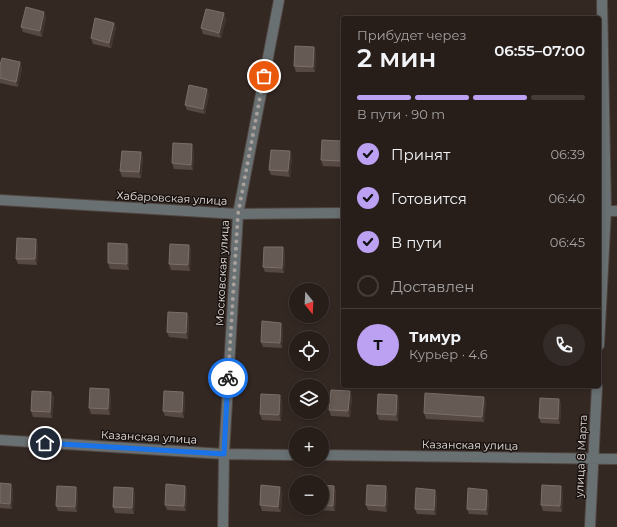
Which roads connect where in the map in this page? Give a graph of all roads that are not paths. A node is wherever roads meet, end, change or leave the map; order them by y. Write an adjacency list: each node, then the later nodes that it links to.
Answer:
1 (279, 0): 7 (street, Московская улица)
2 (602, 0): 4 (street)
3 (0, 200): 7 (street, Хабаровская улица)
4 (603, 210): 5 (street); 8 (street)
5 (617, 211)
6 (341, 213): 7 (street, Хабаровская улица)
7 (238, 214): 11 (street, Московская улица)
8 (601, 278)
9 (597, 388): 14 (street, улица 8 Марта)
10 (0, 440): 11 (street, Казанская улица)
11 (224, 454): 12 (street, Казанская улица); 16 (street, Московская улица)
12 (289, 455)
13 (329, 455): 14 (street, Казанская улица)
14 (593, 459): 15 (street, Казанская улица); 17 (street, улица 8 Марта)
15 (617, 459)
16 (223, 527)
17 (590, 527)

